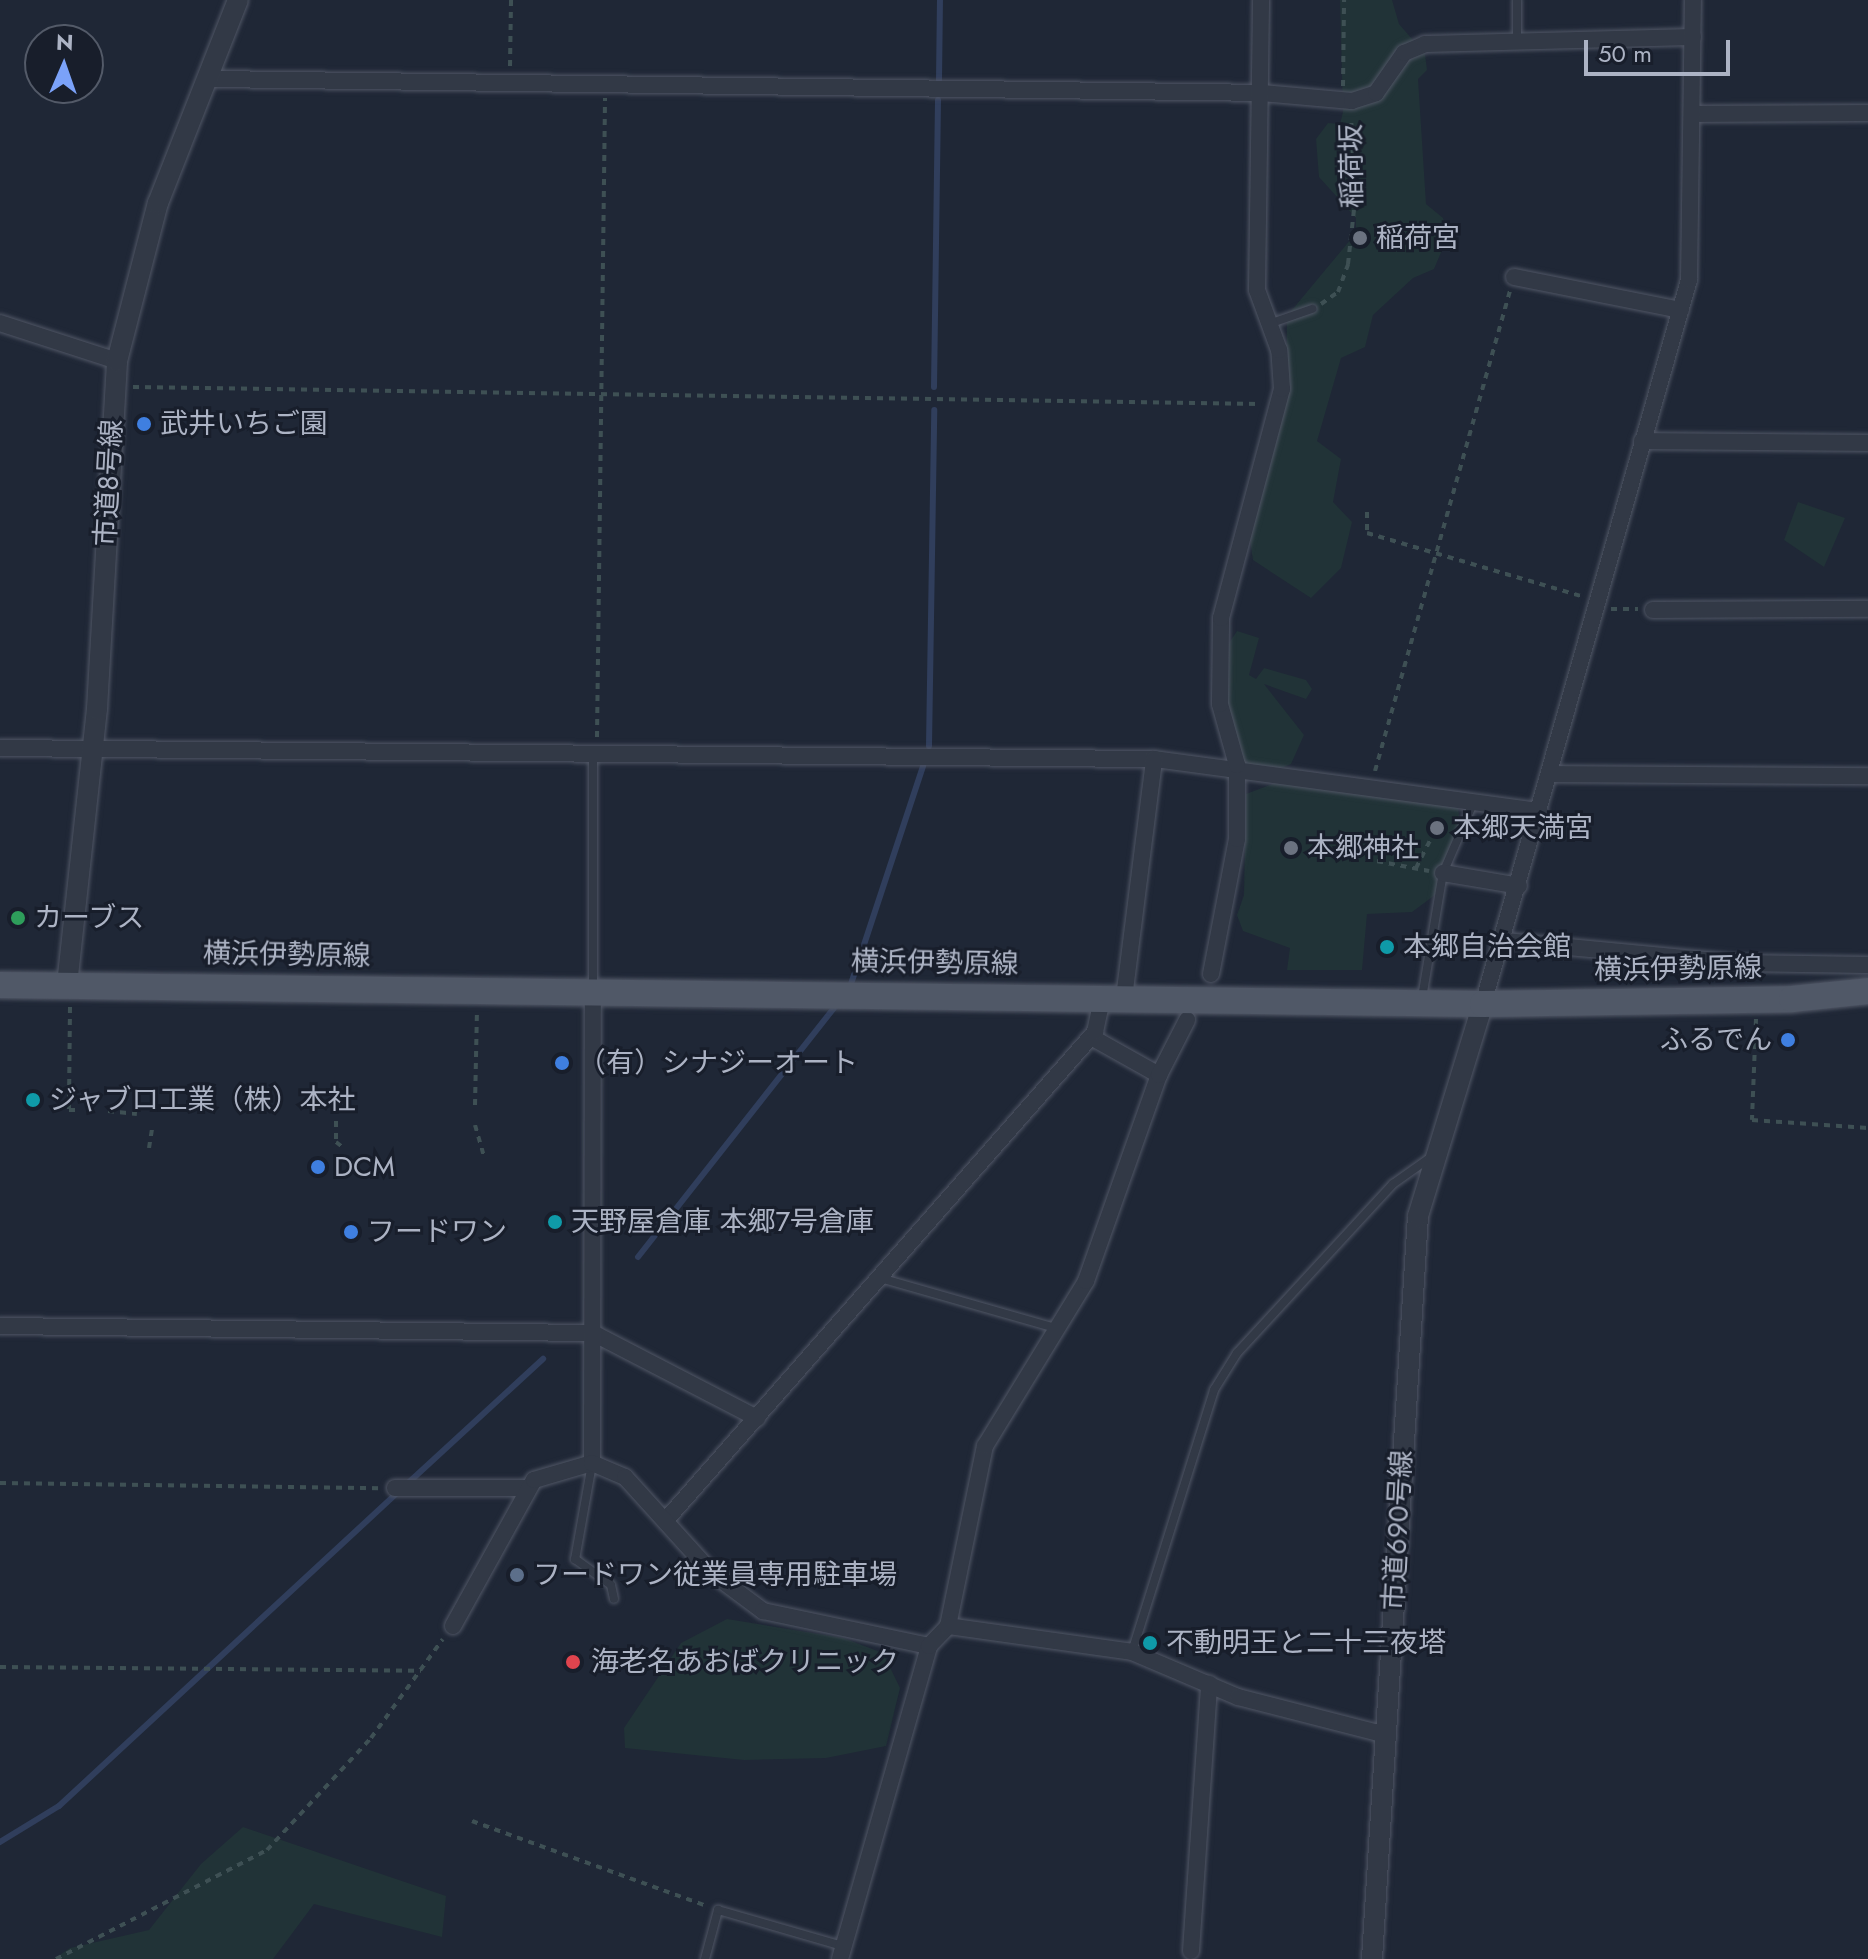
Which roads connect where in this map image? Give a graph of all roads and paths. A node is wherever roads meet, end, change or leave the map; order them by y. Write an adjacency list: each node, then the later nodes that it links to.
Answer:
1 (238, 0): 9 (street, 市道8号線)
2 (511, 0): 10 (path)
3 (1261, 0): 12 (street)
4 (1344, 0): 13 (path)
5 (1517, 0): 8 (lane)
6 (1693, 0): 7 (street)
7 (1693, 37): 8 (street, 稲荷坂); 15 (street)
8 (1517, 39): 13 (street, 稲荷坂)
9 (212, 79): 10 (street); 21 (street, 市道8号線)
10 (510, 83): 11 (street)
11 (605, 84): 12 (street); 23 (path)
12 (1262, 93): 13 (street); 20 (street)
13 (1347, 100): 17 (path, 稲荷坂)
14 (1868, 113): 15 (street)
15 (1693, 114): 18 (street)
16 (1514, 277): 18 (street); 28 (path)
17 (1312, 309): 20 (lane)
18 (1681, 310): 25 (street)
19 (0, 323): 21 (street)
20 (1268, 324): 24 (street)
21 (117, 361): 22 (street, 市道8号線)
22 (114, 387): 23 (path); 32 (street, 市道8号線)
23 (602, 396): 24 (path); 34 (path)
24 (1280, 404): 36 (street)
25 (1642, 441): 26 (street); 29 (street)
26 (1868, 443)
27 (1367, 512): 28 (path)
28 (1436, 553): 29 (path); 39 (path)
29 (1597, 604): 31 (path); 37 (street)
30 (1868, 609): 31 (street)
31 (1653, 610)
32 (93, 747): 33 (street); 34 (street); 53 (street, 市道8号線)
33 (0, 748)
34 (593, 753): 35 (street); 51 (lane)
35 (1154, 759): 36 (street); 54 (street)
36 (1237, 765): 39 (street); 49 (street)
37 (1550, 774): 38 (street); 41 (street)
38 (1868, 776)
39 (1371, 785): 40 (street)
40 (1474, 801): 41 (street); 45 (lane)
41 (1540, 811): 46 (street)
42 (1432, 836): 44 (path)
43 (1318, 850): 44 (path)
44 (1416, 868): 45 (path)
45 (1443, 873): 46 (street); 55 (lane)
46 (1519, 886): 47 (street)
47 (1505, 941): 48 (street); 57 (street)
48 (1868, 965)
49 (1211, 974)
50 (0, 985): 53 (main road, 横浜伊勢原線)
51 (593, 990): 53 (main road, 横浜伊勢原線); 54 (main road, 横浜伊勢原線); 77 (street)
52 (1868, 991): 57 (main road, 横浜伊勢原線)
53 (68, 993): 63 (path)
54 (1113, 998): 55 (main road, 横浜伊勢原線); 60 (street)
55 (1421, 1003): 57 (main road, 横浜伊勢原線)
56 (477, 1004): 62 (path)
57 (1483, 1004): 72 (street, 市道690号線)
58 (1756, 1015): 68 (path)
59 (1187, 1020): 61 (street)
60 (1091, 1037): 61 (street); 74 (street)
61 (1159, 1075): 76 (street)
62 (475, 1105)
63 (79, 1110)
64 (108, 1111): 65 (path)
65 (137, 1114)
66 (336, 1121): 71 (path)
67 (475, 1125): 73 (path)
68 (1868, 1128)
69 (152, 1129): 70 (path)
70 (149, 1148)
71 (345, 1149)
72 (1439, 1152): 88 (lane); 92 (street, 市道690号線)
73 (484, 1156)
74 (876, 1277): 76 (lane); 78 (street)
75 (0, 1326): 77 (street)
76 (1060, 1329): 86 (street)
77 (593, 1333): 78 (street); 79 (street)
78 (757, 1418): 83 (street)
79 (592, 1463): 82 (street); 83 (street); 84 (lane)
80 (0, 1483): 81 (path)
81 (395, 1488): 82 (street)
82 (528, 1488): 85 (street)
83 (666, 1520): 87 (street)
84 (614, 1599)
85 (453, 1626): 90 (path)
86 (948, 1626): 87 (street); 88 (street)
87 (929, 1646): 95 (street)
88 (1132, 1652): 91 (street)
89 (0, 1667): 90 (path)
90 (421, 1671): 97 (path)
91 (1209, 1684): 92 (street); 96 (street)
92 (1386, 1735): 99 (street, 市道690号線)
93 (472, 1821): 94 (path)
94 (718, 1910): 95 (lane); 98 (lane)
95 (841, 1952)
96 (1190, 1955)
97 (56, 1959)
98 (705, 1959)
99 (1372, 1959)

